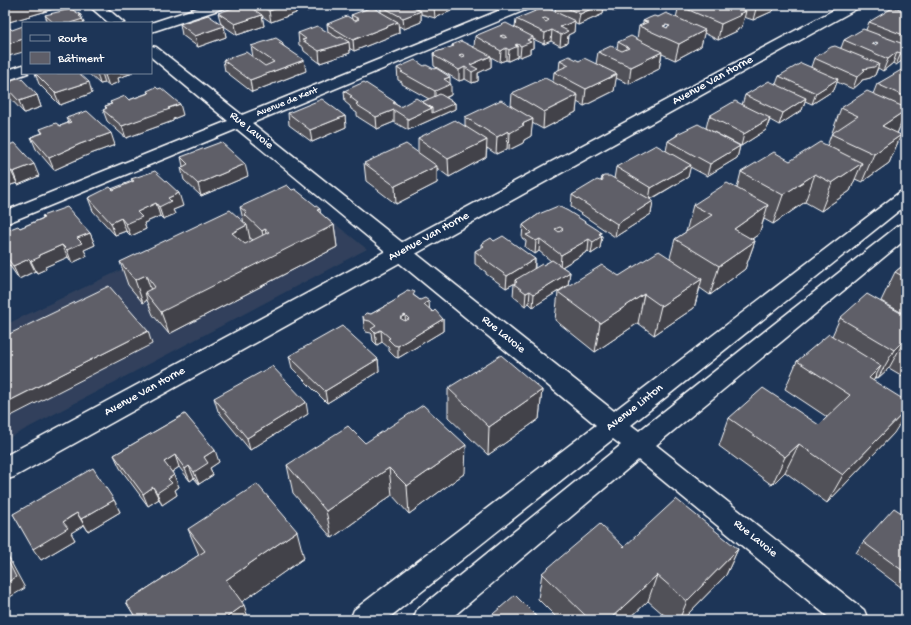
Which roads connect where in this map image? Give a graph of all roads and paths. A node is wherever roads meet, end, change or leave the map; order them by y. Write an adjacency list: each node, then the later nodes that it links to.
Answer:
1 (95, 5): 7 (street)
2 (219, 5): 8 (street)
3 (525, 5): 12 (street, Avenue de Kent)
4 (853, 5): 16 (main road, Avenue Van Horne)
5 (896, 5): 6 (street)
6 (906, 9)
7 (117, 22)
8 (152, 28)
9 (152, 51): 12 (street, Rue Lavoie)
10 (22, 70): 11 (street)
11 (5, 76)
12 (239, 122): 14 (street, Avenue de Kent); 16 (street, Rue Lavoie)
13 (906, 196): 17 (street, Avenue Linton)
14 (5, 218)
15 (906, 229): 18 (street)
16 (400, 253): 17 (street, Rue Lavoie); 19 (main road, Avenue Van Horne)
17 (614, 425): 18 (street, Rue Lavoie); 20 (street, Avenue Linton)
18 (640, 445): 21 (street); 22 (street, Rue Lavoie)
19 (5, 469)
20 (364, 620)
21 (427, 620)
22 (854, 620)

